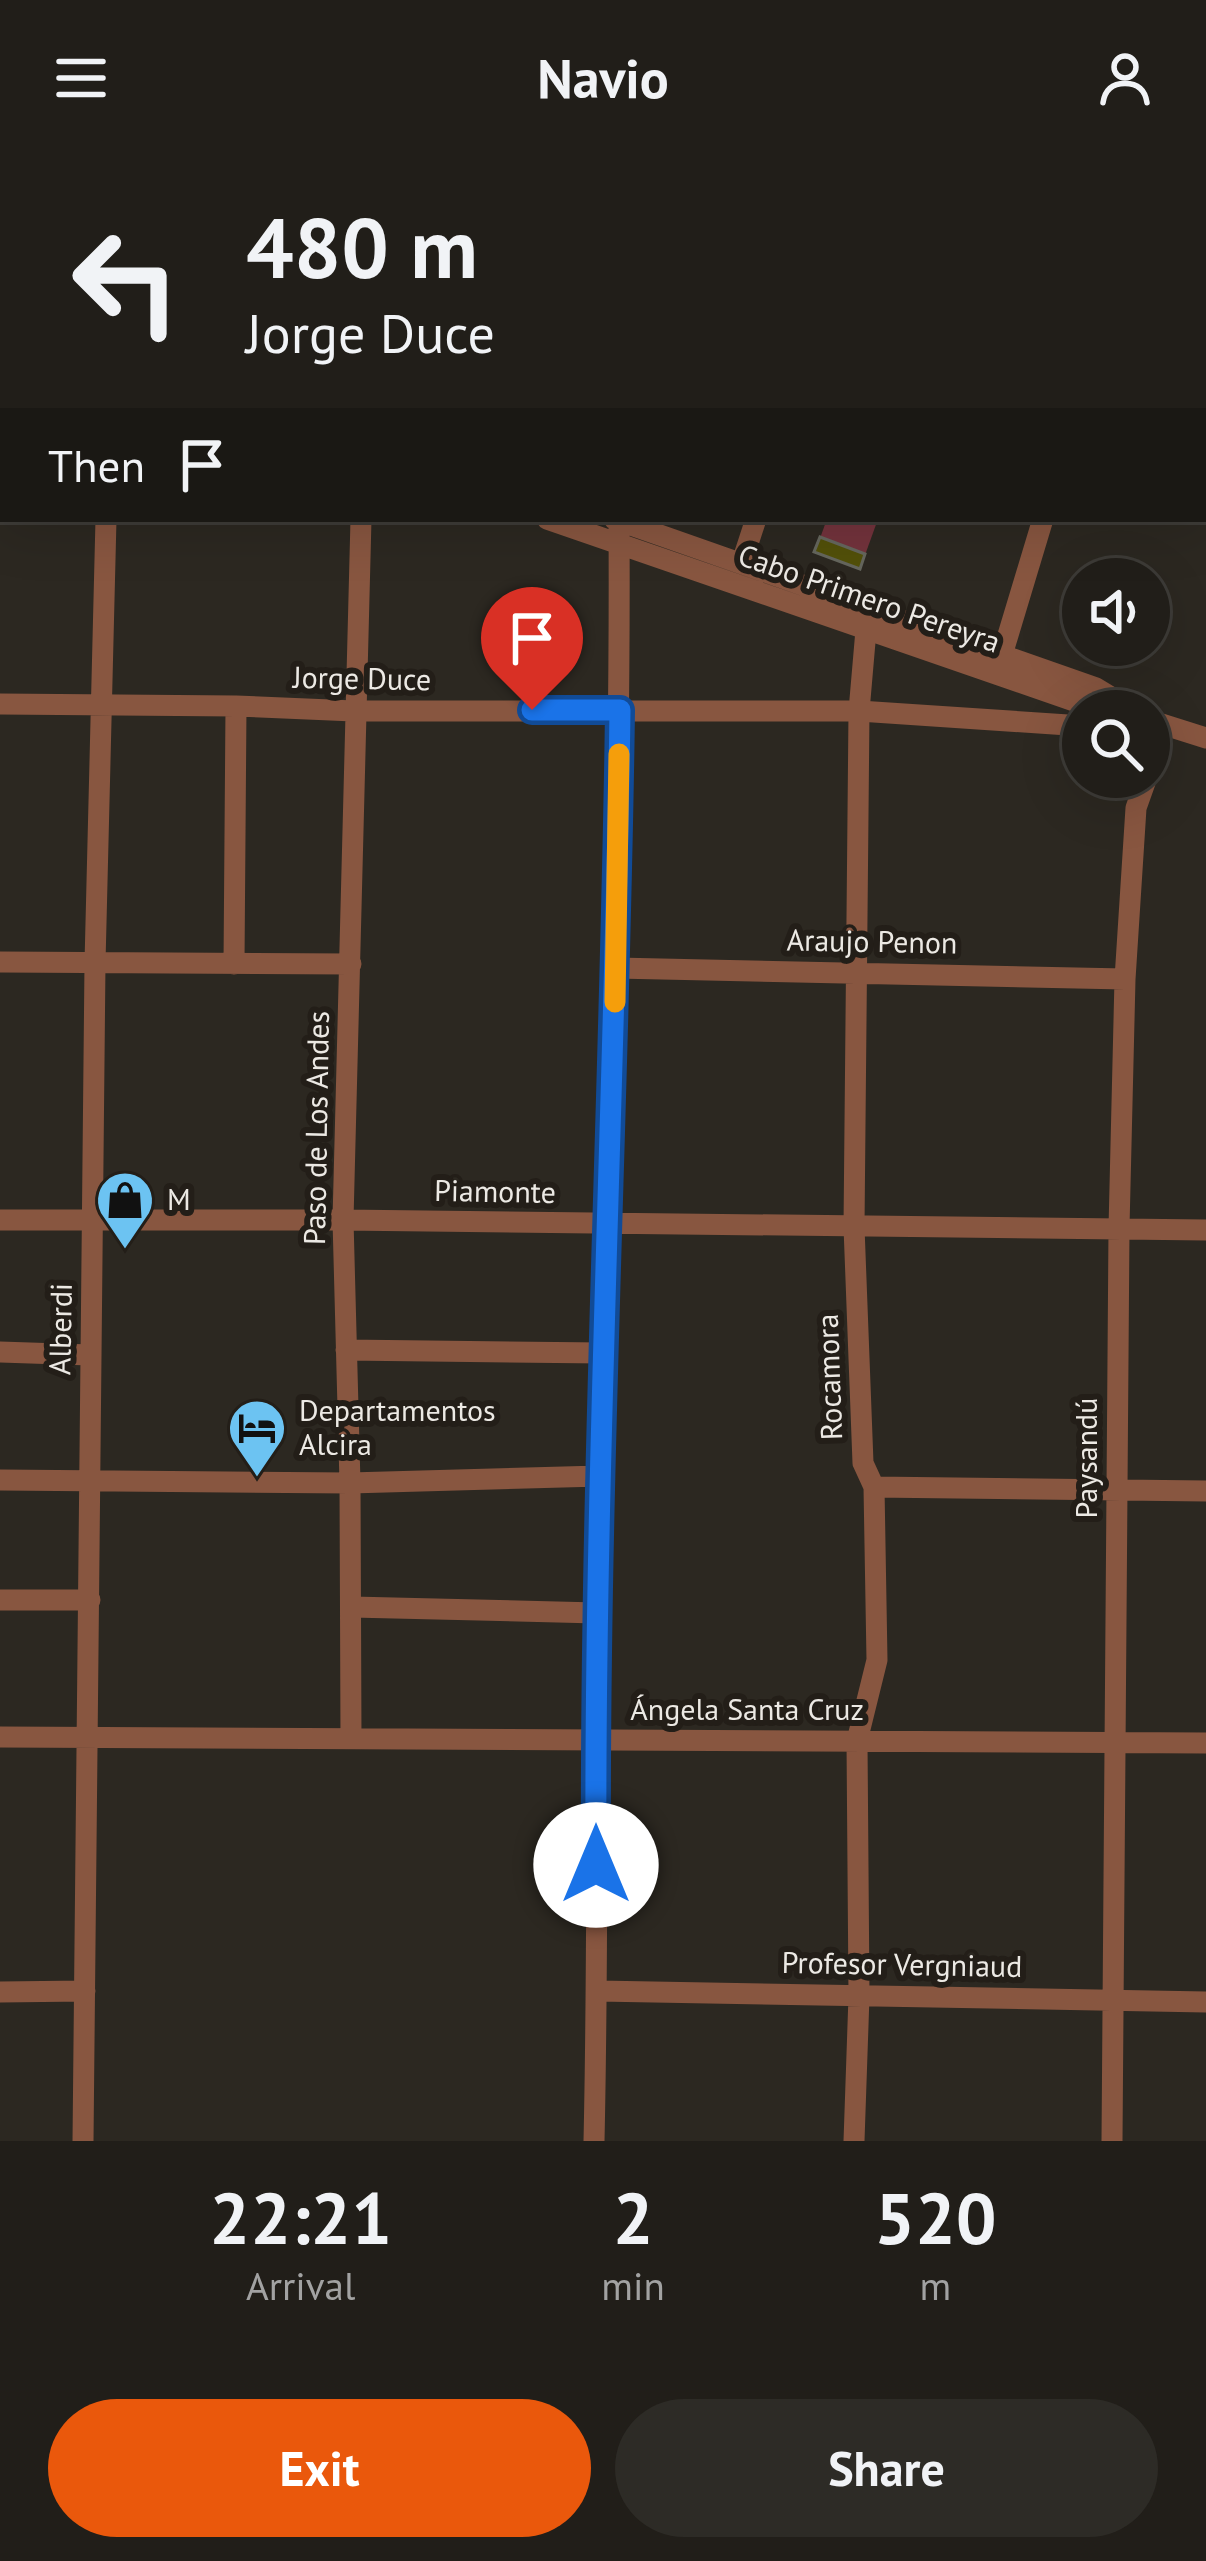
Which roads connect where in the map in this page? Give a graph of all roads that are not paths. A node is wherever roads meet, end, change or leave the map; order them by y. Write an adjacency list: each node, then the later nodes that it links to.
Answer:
1 (106, 522): 15 (street, Alberdi)
2 (361, 522): 19 (street, Paso de Los Andes)
3 (617, 522): 8 (street)
4 (623, 522): 9 (street, Cabo Primero Pereyra)
5 (755, 522): 9 (street)
6 (1042, 522): 11 (street)
7 (575, 524): 8 (street, Cabo Primero Pereyra)
8 (619, 544): 10 (street, Cabo Primero Pereyra); 17 (street)
9 (742, 562): 10 (street, Cabo Primero Pereyra)
10 (866, 617): 11 (street, Cabo Primero Pereyra); 13 (street, Cabo Primero Pereyra); 18 (street, Rocamora)
11 (1002, 655): 12 (street, Cabo Primero Pereyra)
12 (1099, 690)
13 (1062, 695)
14 (0, 704): 15 (street, Jorge Duce)
15 (102, 706): 16 (street, Jorge Duce); 25 (street, Alberdi)
16 (236, 706): 19 (street, Jorge Duce); 26 (street)
17 (620, 710): 18 (street, Jorge Duce); 19 (street, Jorge Duce); 28 (street)
18 (859, 711): 20 (street, Jorge Duce); 29 (street, Rocamora)
19 (354, 712): 27 (street, Paso de Los Andes)
20 (1062, 725)
21 (1170, 727): 22 (street)
22 (1206, 738)
23 (1140, 798): 30 (street, Paysandú)
24 (0, 962): 25 (street)
25 (95, 963): 26 (street); 33 (street, Alberdi)
26 (234, 964): 27 (street)
27 (351, 964): 32 (street, Paso de Los Andes)
28 (616, 968): 29 (street, Araujo Penon); 34 (street)
29 (856, 970): 30 (street, Araujo Penon); 35 (street, Rocamora)
30 (1126, 979): 36 (street, Paysandú)
31 (0, 1220): 33 (street, Piamonte)
32 (343, 1220): 33 (street, Piamonte); 34 (street, Piamonte); 38 (street, Paso de Los Andes)
33 (93, 1222): 41 (street, Alberdi)
34 (605, 1224): 35 (street, Piamonte); 40 (street)
35 (854, 1227): 36 (street, Piamonte); 46 (street, Rocamora)
36 (1119, 1228): 37 (street, Piamonte); 48 (street, Paysandú)
37 (1206, 1230)
38 (346, 1350): 40 (street); 45 (street, Paso de Los Andes)
39 (0, 1352): 41 (street)
40 (603, 1353): 42 (street)
41 (90, 1355): 44 (street, Alberdi)
42 (600, 1476): 45 (street); 52 (street)
43 (0, 1480): 44 (street)
44 (90, 1483): 45 (street); 50 (street, Alberdi)
45 (350, 1483): 51 (street, Paso de Los Andes)
46 (874, 1487): 48 (street); 57 (street, Rocamora)
47 (1206, 1491): 48 (street)
48 (1117, 1493): 58 (street, Paysandú)
49 (0, 1600): 50 (street)
50 (91, 1600): 53 (street, Alberdi)
51 (352, 1607): 52 (street); 55 (street, Paso de Los Andes)
52 (597, 1613): 56 (street)
53 (88, 1736): 54 (street, Ángela Santa Cruz); 55 (street, Ángela Santa Cruz); 60 (street, Alberdi)
54 (0, 1737)
55 (351, 1738): 56 (street, Ángela Santa Cruz)
56 (596, 1739): 57 (street, Ángela Santa Cruz); 61 (street)
57 (857, 1741): 58 (street, Ángela Santa Cruz); 63 (street, Rocamora)
58 (1117, 1743): 59 (street, Ángela Santa Cruz); 64 (street, Paysandú)
59 (1206, 1743)
60 (85, 1991): 62 (street); 66 (street, Alberdi)
61 (598, 1991): 63 (street, Profesor Vergniaud); 67 (street)
62 (0, 1992)
63 (859, 1996): 64 (street, Profesor Vergniaud); 68 (street, Rocamora)
64 (1115, 1998): 65 (street, Profesor Vergniaud); 69 (street, Paysandú)
65 (1206, 2002)
66 (82, 2141)
67 (594, 2141)
68 (854, 2141)
69 (1112, 2141)

